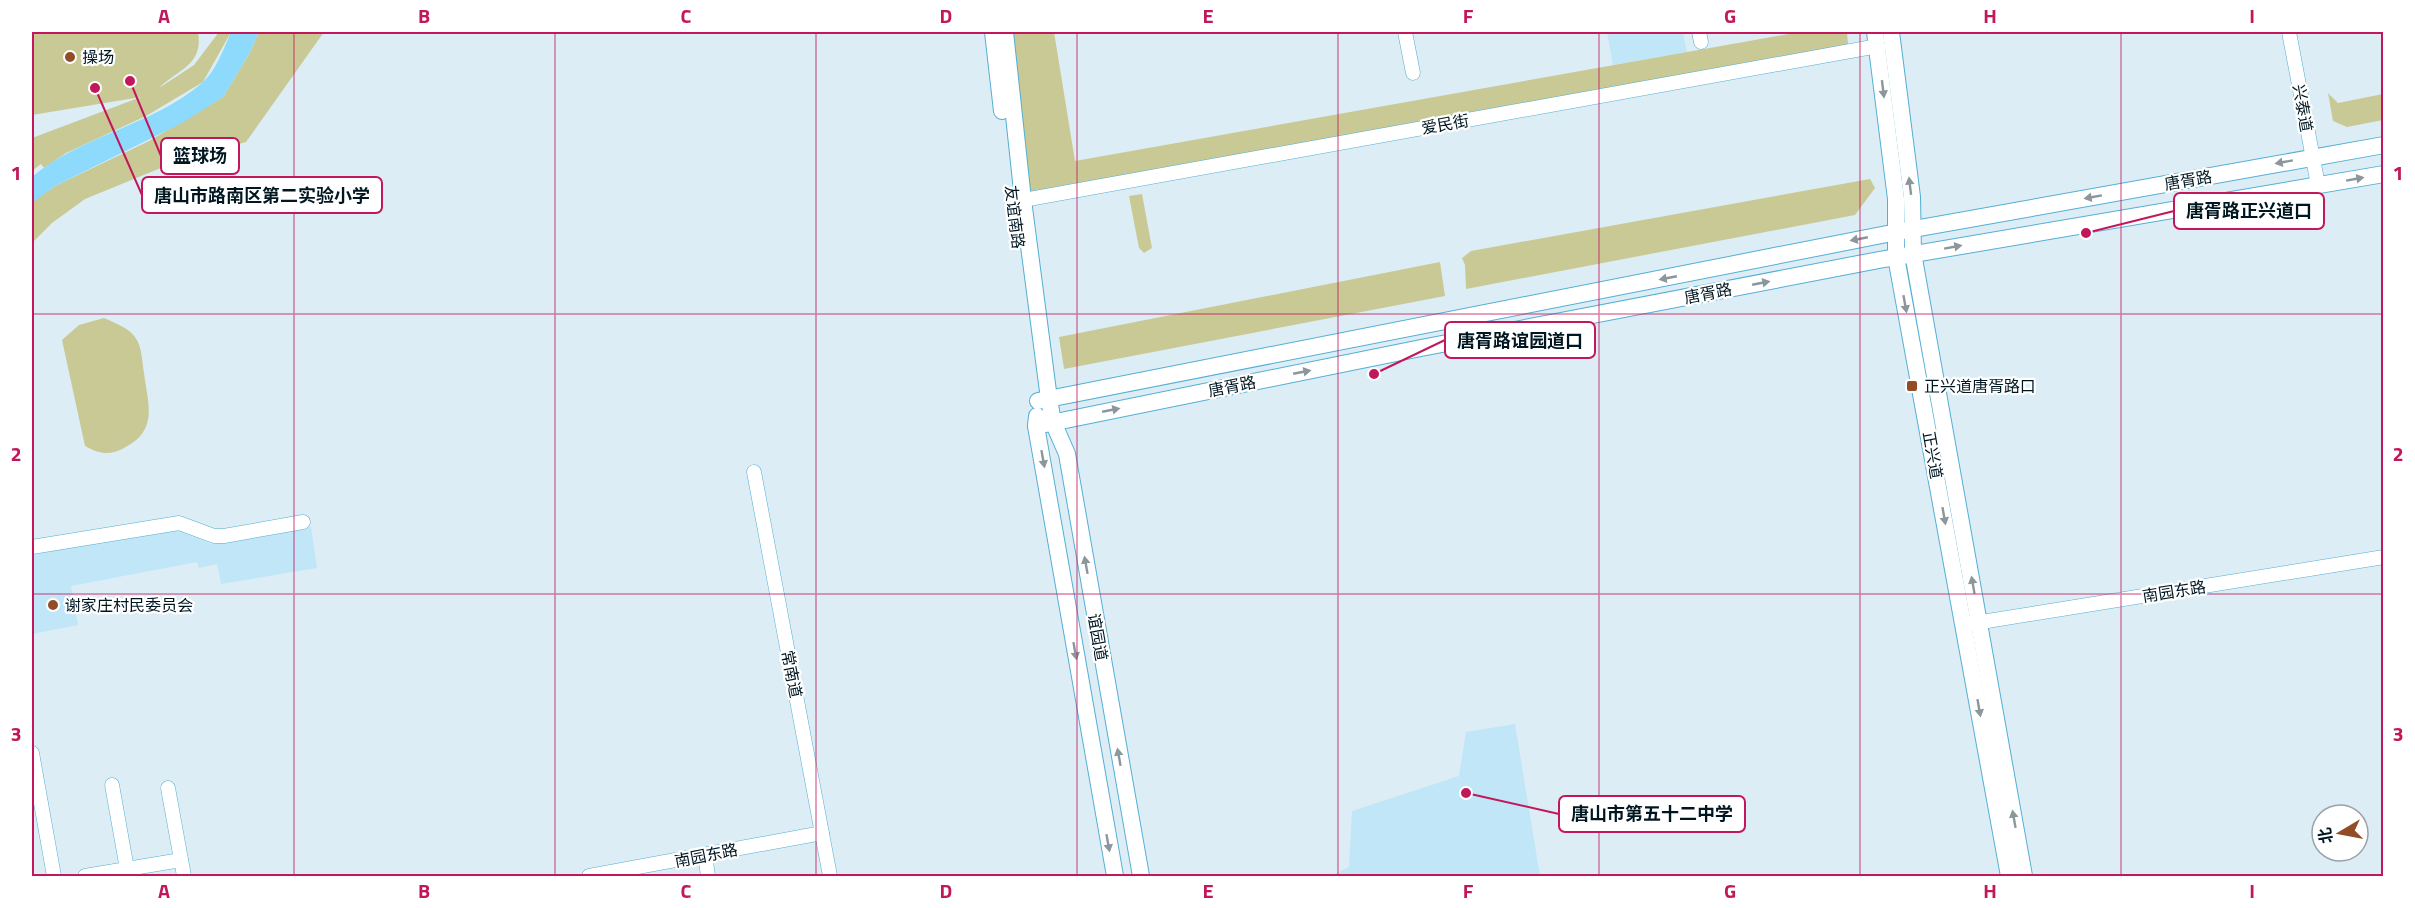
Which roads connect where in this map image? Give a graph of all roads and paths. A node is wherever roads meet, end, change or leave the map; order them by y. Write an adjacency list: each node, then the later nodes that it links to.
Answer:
1 (993, 32): 13 (main road, 友谊南路)
2 (1005, 32): 13 (main road, 友谊南路)
3 (1405, 32): 8 (street)
4 (1891, 32): 14 (main road, 正兴道, one-way to 4)
5 (2289, 32): 10 (street, 兴泰道)
6 (2298, 32): 10 (street, 兴泰道)
7 (1876, 39): 13 (street, 爱民街); 14 (main road, 正兴道, one-way to 14)
8 (1413, 73)
9 (2384, 145): 10 (main road, 唐胥路)
10 (2316, 157): 12 (street, 兴泰道); 14 (main road, 唐胥路, one-way to 14)
11 (2384, 174): 12 (main road, 唐胥路, one-way to 11)
12 (2322, 184): 15 (main road, 唐胥路, one-way to 12)
13 (1018, 201): 17 (main road, 友谊南路)
14 (1904, 231): 15 (main road, 正兴道); 16 (main road, 正兴道); 17 (main road, 唐胥路, one-way to 17)
15 (1913, 253): 16 (main road, 唐胥路); 24 (main road, 正兴道, one-way to 15)
16 (1896, 257): 18 (main road, 唐胥路, one-way to 16); 24 (main road, 正兴道, one-way to 24)
17 (1044, 400): 18 (main road, 谊园道); 19 (main road, 谊园道)
18 (1053, 422): 19 (main road, 唐胥路); 39 (main road, 谊园道, one-way to 18)
19 (1036, 426): 38 (main road, 谊园道, one-way to 38)
20 (754, 472): 28 (street, 常南道)
21 (303, 522): 22 (street)
22 (32, 547)
23 (2384, 557): 24 (street, 南园东路)
24 (1972, 624): 40 (main road, 正兴道, one-way to 40); 41 (main road, 正兴道, one-way to 24)
25 (32, 753): 32 (street)
26 (112, 785): 31 (street)
27 (168, 788): 30 (street)
28 (822, 833): 29 (street, 南园东路); 37 (street, 常南道)
29 (705, 855): 35 (street, 南园东路); 36 (street)
30 (181, 860): 31 (street); 34 (street)
31 (119, 872): 33 (street)
32 (54, 876)
33 (85, 876)
34 (184, 876)
35 (589, 876)
36 (708, 876)
37 (830, 876)
38 (1114, 876)
39 (1141, 876)
40 (2009, 876)
41 (2024, 876)

